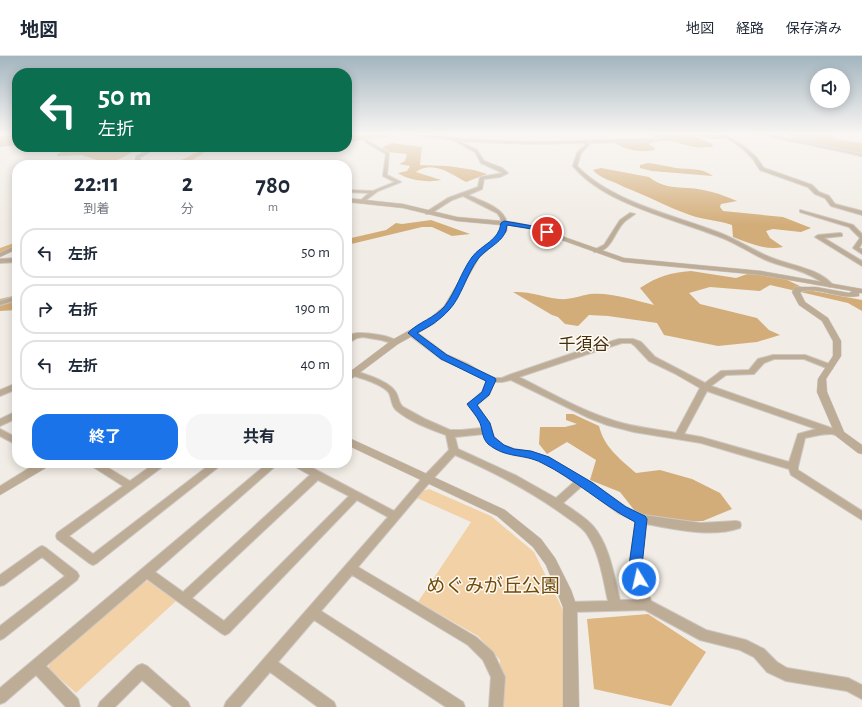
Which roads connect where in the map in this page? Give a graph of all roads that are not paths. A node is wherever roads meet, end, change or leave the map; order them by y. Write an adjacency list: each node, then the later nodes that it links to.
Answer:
1 (387, 163): 6 (street)
2 (486, 163): 7 (street)
3 (576, 163): 24 (street)
4 (759, 163): 12 (street)
5 (352, 191): 6 (street)
6 (373, 192): 9 (street)
7 (464, 195): 11 (street); 14 (street)
8 (352, 201): 9 (street)
9 (362, 202): 11 (street)
10 (802, 211): 16 (street)
11 (428, 213): 14 (street)
12 (862, 213)
13 (632, 214): 18 (street)
14 (504, 223): 18 (street); 28 (street)
15 (840, 235): 23 (street)
16 (862, 238): 19 (street)
17 (12, 249): 20 (street)
18 (596, 251): 24 (street)
19 (862, 252)
20 (0, 255)
21 (12, 260): 22 (street)
22 (0, 261)
23 (862, 264)
24 (830, 285): 25 (street)
25 (860, 291): 31 (street)
26 (12, 299): 27 (street)
27 (0, 303)
28 (412, 333): 30 (street); 35 (street)
29 (352, 338): 30 (street)
30 (395, 342): 32 (street)
31 (829, 367): 36 (street); 44 (street)
32 (352, 372)
33 (352, 375): 43 (street)
34 (512, 377): 35 (street); 36 (street); 45 (street)
35 (491, 380): 41 (street)
36 (706, 387): 44 (street); 45 (street)
37 (12, 388): 38 (street)
38 (0, 393)
39 (12, 417): 40 (street)
40 (0, 423)
41 (486, 431): 43 (street); 59 (street)
42 (0, 432): 46 (street)
43 (450, 433): 49 (street)
44 (840, 434): 48 (street); 50 (street)
45 (679, 435): 50 (street)
46 (12, 439)
47 (352, 443): 58 (street)
48 (862, 450)
49 (454, 451): 58 (street); 63 (street)
50 (793, 467): 65 (street)
51 (37, 468): 61 (street)
52 (105, 468): 60 (street)
53 (155, 468): 60 (street)
54 (212, 468): 60 (street)
55 (268, 468): 69 (street)
56 (304, 468): 57 (street)
57 (317, 475): 62 (street); 71 (street)
58 (427, 479): 64 (street); 74 (street)
59 (581, 481): 63 (street); 66 (street)
60 (130, 486)
61 (0, 491)
62 (356, 495): 64 (street); 71 (street)
63 (557, 504): 73 (street)
64 (395, 516): 68 (street)
65 (862, 516)
66 (641, 519): 67 (street); 72 (street)
67 (736, 525)
68 (350, 568): 75 (street); 87 (street)
69 (146, 572): 71 (street); 78 (street)
70 (0, 581): 76 (street)
71 (184, 598)
72 (646, 605): 73 (street); 79 (street)
73 (615, 606): 74 (street)
74 (570, 607): 88 (street)
75 (312, 612): 77 (street); 86 (street)
76 (0, 634)
77 (269, 663): 84 (street); 85 (street)
78 (36, 666): 80 (street); 81 (street)
79 (862, 692)
80 (0, 697)
81 (72, 706)
82 (105, 707): 83 (street)
83 (183, 707)
84 (231, 707)
85 (329, 707)
86 (458, 707)
87 (496, 707)
88 (571, 707)

